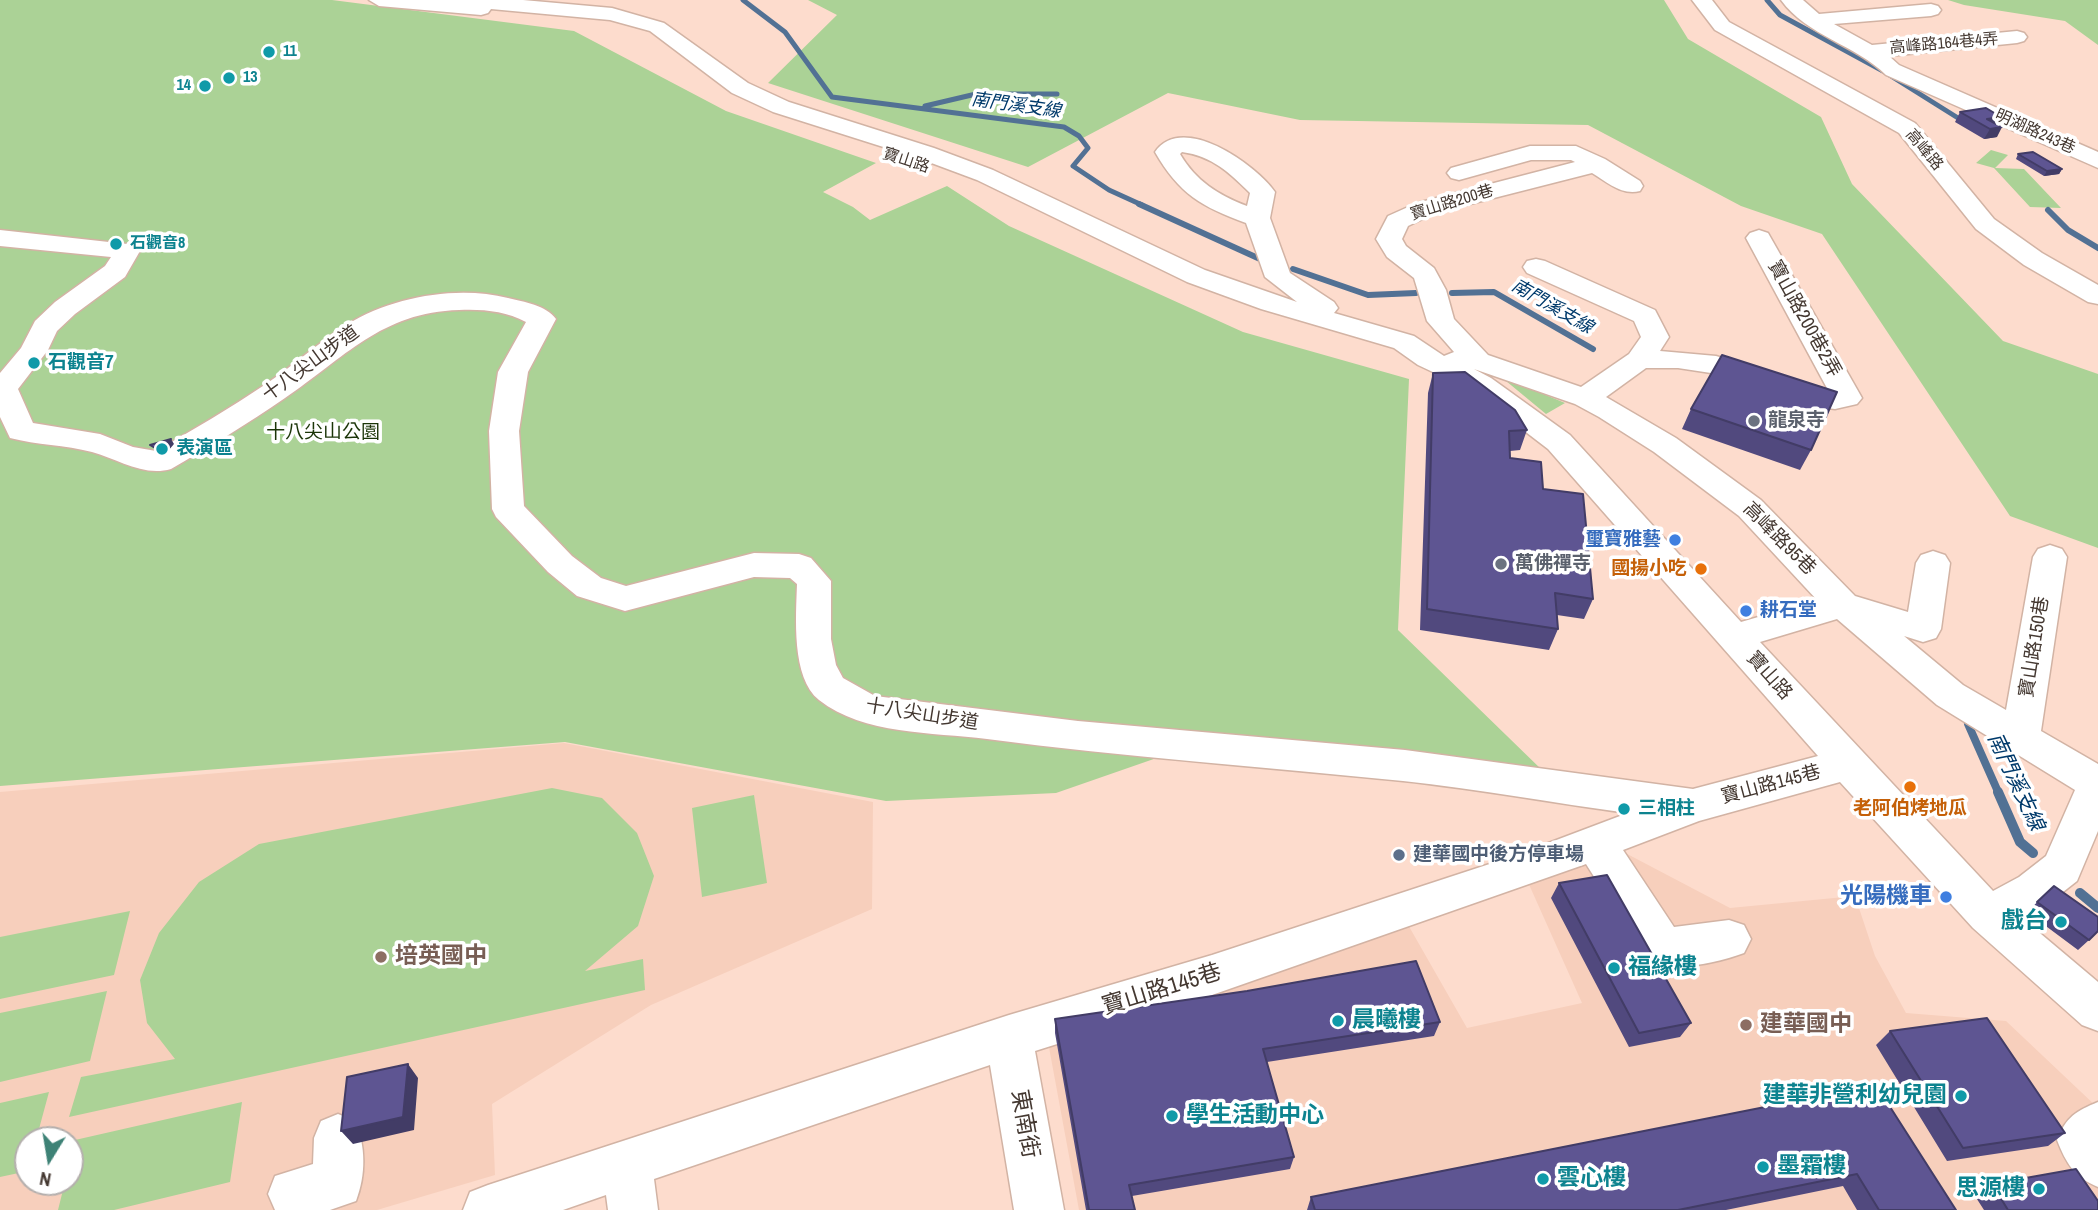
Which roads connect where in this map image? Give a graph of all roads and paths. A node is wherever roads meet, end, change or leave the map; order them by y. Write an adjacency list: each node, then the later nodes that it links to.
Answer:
1 (379, 0): 25 (street, 寶山路)
2 (459, 0): 24 (street, 寶山路)
3 (1702, 0): 11 (street, 高峰路)
4 (1791, 0): 6 (street, 明湖路243巷)
5 (1931, 10): 6 (street)
6 (1814, 20): 8 (street, 明湖路243巷)
7 (2017, 37): 8 (street, 高峰路164巷4弄)
8 (1871, 51): 9 (street, 明湖路243巷)
9 (1958, 99): 10 (street, 明湖路243巷); 11 (street)
10 (1989, 112): 12 (street); 14 (street, 明湖路243巷)
11 (1885, 116): 23 (street, 高峰路)
12 (2034, 140): 13 (street); 16 (street)
13 (2055, 161)
14 (2098, 161)
15 (1597, 164): 17 (street, 寶山路200巷); 18 (street, 寶山路200巷); 27 (street, 寶山路200巷)
16 (2098, 169)
17 (1460, 173)
18 (1631, 186)
19 (1257, 218): 24 (street)
20 (0, 238): 35 (street, 十八尖山步道)
21 (1759, 238): 26 (street, 寶山路200巷2弄)
22 (1536, 267): 26 (street)
23 (2098, 296)
24 (1334, 321): 25 (street, 寶山路)
25 (1428, 359): 27 (street, 高峰路95巷); 29 (street, 寶山路)
26 (1639, 360): 28 (street)
27 (1478, 361): 28 (street, 高峰路95巷)
28 (1597, 404): 29 (street); 32 (street, 高峰路95巷)
29 (1559, 442): 33 (street, 寶山路)
30 (2050, 557): 34 (street, 寶山路150巷)
31 (1933, 562): 32 (street)
32 (1843, 605): 33 (street); 34 (street, 高峰路95巷)
33 (1734, 637): 36 (street, 寶山路)
34 (2021, 737): 37 (street, 高峰路95巷)
35 (1227, 751): 38 (street, 寶山路145巷)
36 (1848, 764): 38 (street, 寶山路145巷); 40 (street, 寶山路)
37 (2098, 784): 40 (street)
38 (1693, 806): 39 (street, 寶山路145巷)
39 (1595, 843): 41 (street); 43 (street, 寶山路145巷)
40 (1988, 915): 42 (street, 寶山路)
41 (1729, 939)
42 (2098, 1010)
43 (1009, 1037): 45 (street, 寶山路145巷); 48 (street, 東南街)
44 (338, 1138): 46 (street)
45 (630, 1187): 47 (street, 寶山路145巷)
46 (293, 1194)
47 (488, 1210)
48 (1039, 1210)

